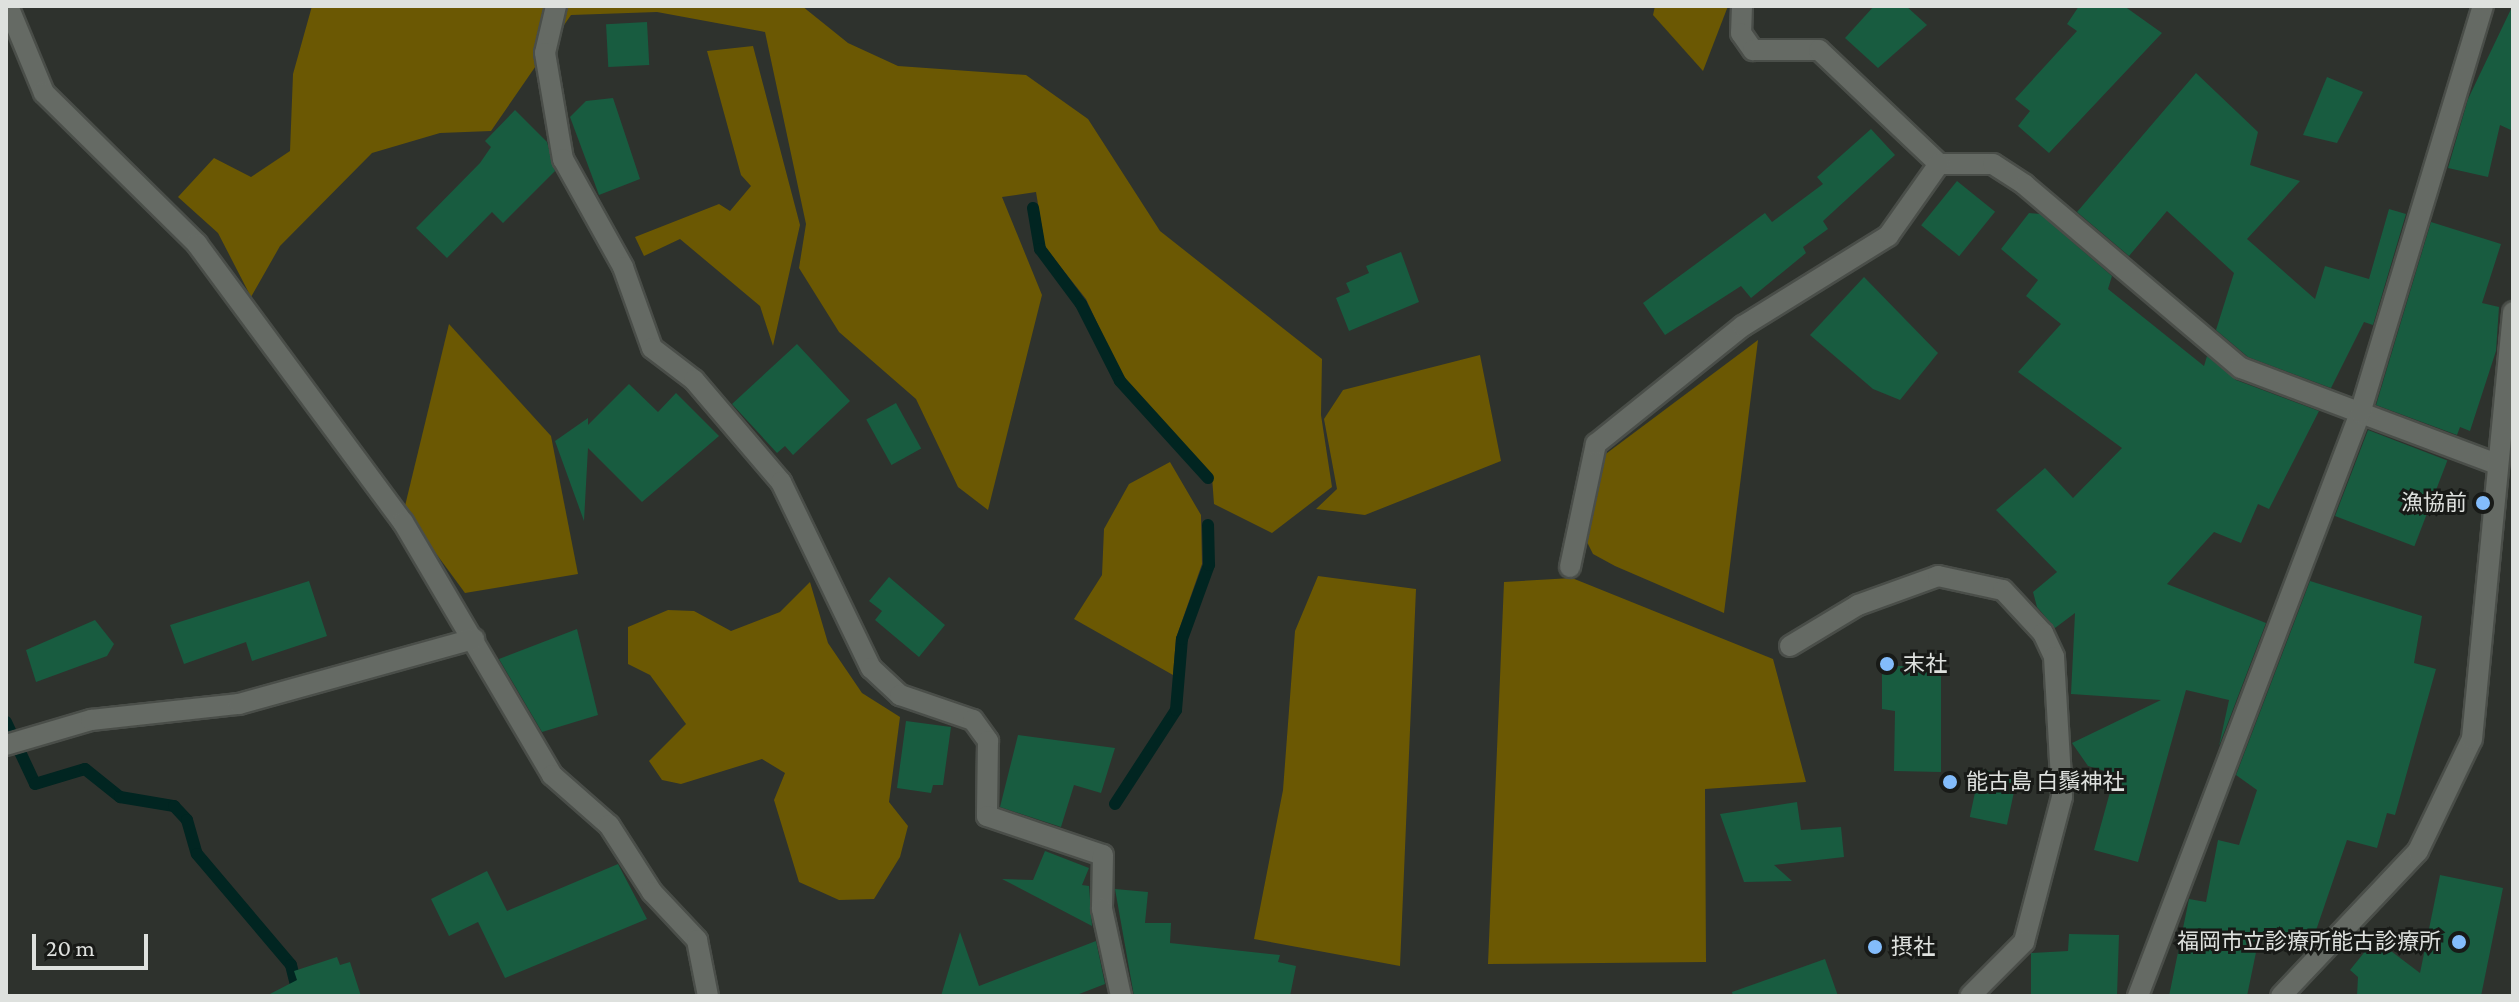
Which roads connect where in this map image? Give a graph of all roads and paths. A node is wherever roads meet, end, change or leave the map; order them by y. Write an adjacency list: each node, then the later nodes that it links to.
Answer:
1 (8, 6): 11 (street)
2 (556, 6): 15 (street)
3 (1742, 6): 5 (street)
4 (2483, 6): 8 (street)
5 (1939, 164): 8 (street); 10 (street)
6 (2513, 312): 7 (street)
7 (2510, 379): 9 (street)
8 (2360, 413): 9 (street); 17 (street)
9 (2496, 464): 18 (street)
10 (1570, 567)
11 (474, 639): 13 (street); 14 (street)
12 (1790, 646): 16 (street)
13 (6, 745)
14 (708, 996)
15 (1121, 996)
16 (1970, 996)
17 (2138, 996)
18 (2281, 996)

